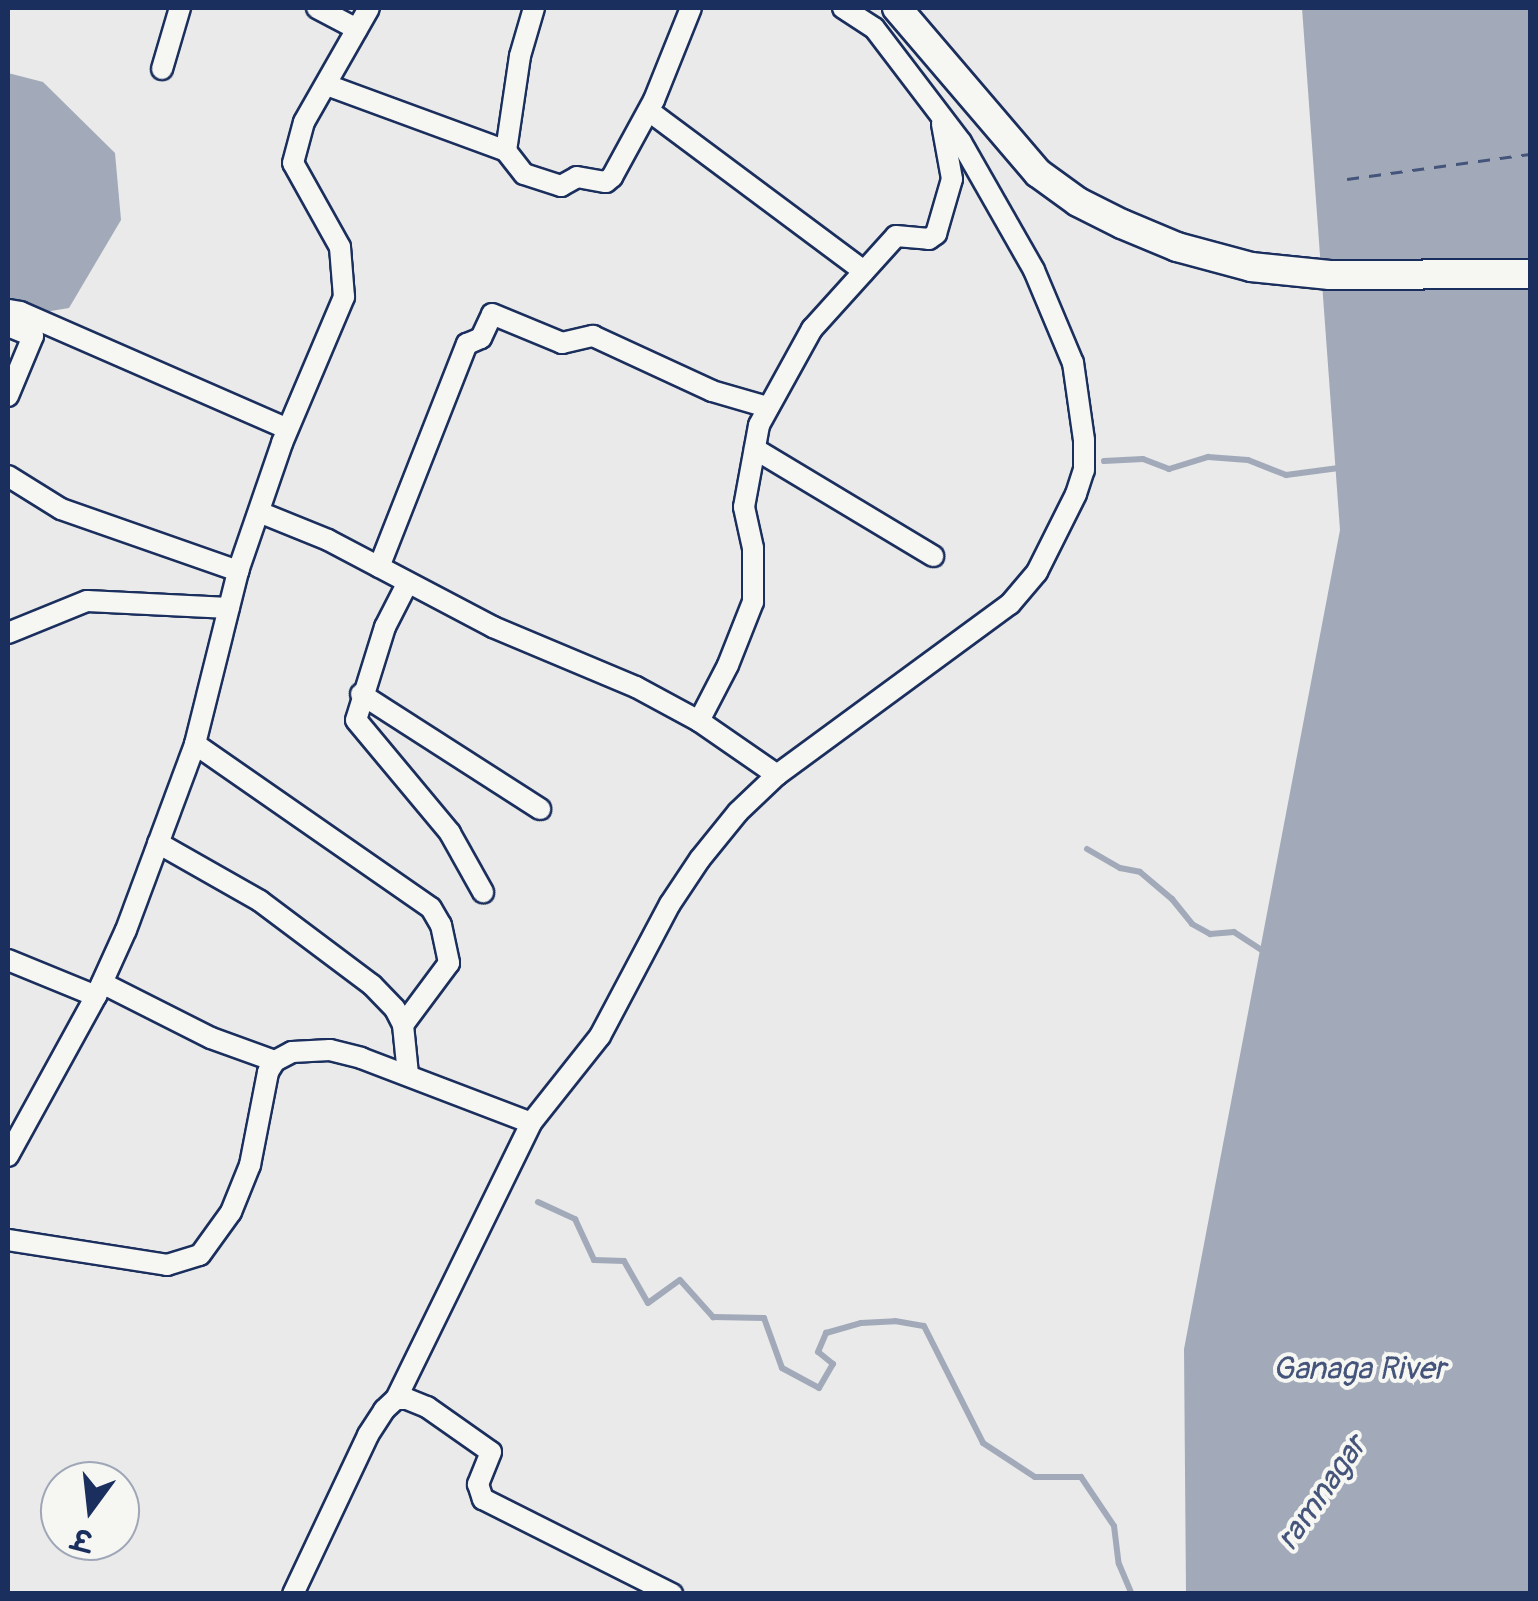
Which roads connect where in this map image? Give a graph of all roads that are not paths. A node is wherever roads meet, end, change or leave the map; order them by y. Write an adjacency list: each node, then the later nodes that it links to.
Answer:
1 (180, 8): 9 (street)
2 (317, 8): 8 (street)
3 (369, 8): 8 (street)
4 (534, 8): 13 (street)
5 (690, 8): 11 (street)
6 (843, 8): 12 (street)
7 (897, 8): 15 (main road)
8 (357, 28): 10 (street)
9 (162, 69)
10 (326, 86): 13 (street); 20 (street)
11 (648, 110): 13 (street); 14 (street)
12 (938, 110): 14 (street); 33 (street)
13 (506, 151)
14 (864, 271): 19 (street)
15 (1530, 274)
16 (8, 310): 20 (street)
17 (8, 326): 18 (street)
18 (8, 396)
19 (767, 408): 21 (street); 25 (street)
20 (288, 430): 23 (street)
21 (755, 449): 24 (street); 31 (street)
22 (8, 476): 26 (street)
23 (260, 512): 25 (street); 26 (street)
24 (933, 556)
25 (379, 566): 27 (street)
26 (238, 571): 28 (street)
27 (407, 584): 30 (street); 31 (street)
28 (229, 608): 29 (street); 32 (street)
29 (8, 633)
30 (362, 694): 34 (street); 36 (street)
31 (698, 721): 33 (street)
32 (195, 744): 35 (street); 39 (street)
33 (777, 776): 42 (street)
34 (540, 809)
35 (158, 843): 38 (street); 39 (street)
36 (483, 892)
37 (10, 968): 38 (street)
38 (99, 990): 40 (street); 43 (street)
39 (404, 1026): 41 (street)
40 (275, 1062): 41 (street); 44 (street)
41 (408, 1074): 42 (street)
42 (531, 1123): 45 (street)
43 (8, 1156)
44 (8, 1240)
45 (396, 1400): 46 (street); 47 (street)
46 (293, 1594)
47 (672, 1594)

